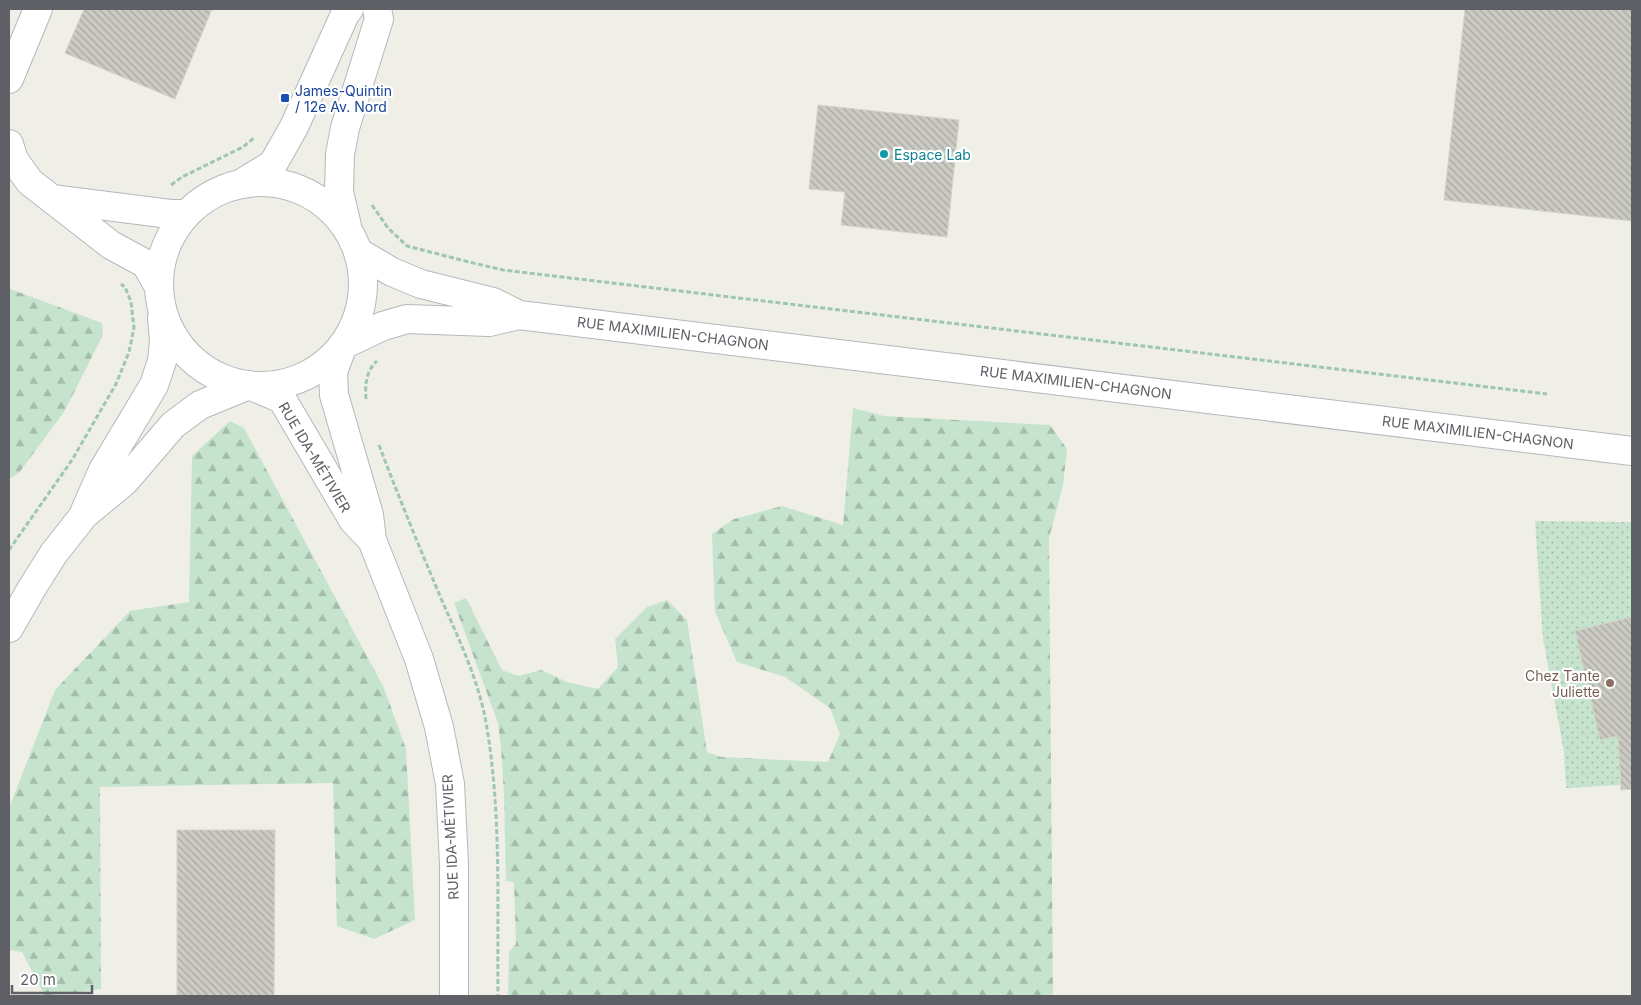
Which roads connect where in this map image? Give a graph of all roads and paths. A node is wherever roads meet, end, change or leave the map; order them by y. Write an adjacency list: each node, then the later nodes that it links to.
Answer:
1 (38, 9): 4 (street)
2 (349, 9): 7 (street)
3 (377, 9): 12 (street)
4 (9, 80)
5 (258, 132): 8 (path)
6 (9, 144): 10 (street)
7 (242, 183): 11 (street); 12 (street)
8 (165, 186)
9 (370, 198): 18 (path)
10 (50, 199): 11 (street); 14 (street)
11 (186, 214): 14 (street)
12 (353, 241): 15 (street, RUE MAXIMILIEN-CHAGNON); 16 (street)
13 (118, 282): 22 (path)
14 (160, 298): 17 (street); 20 (street)
15 (519, 315): 16 (street, RUE MAXIMILIEN-CHAGNON); 19 (street, RUE MAXIMILIEN-CHAGNON)
16 (343, 345): 17 (street); 21 (street, RUE IDA-MÉTIVIER)
17 (249, 385): 20 (street); 21 (street, RUE IDA-MÉTIVIER)
18 (1547, 394)
19 (1632, 450)
20 (84, 514): 23 (street)
21 (372, 540): 24 (street, RUE IDA-MÉTIVIER)
22 (9, 550)
23 (9, 628)
24 (454, 996)

